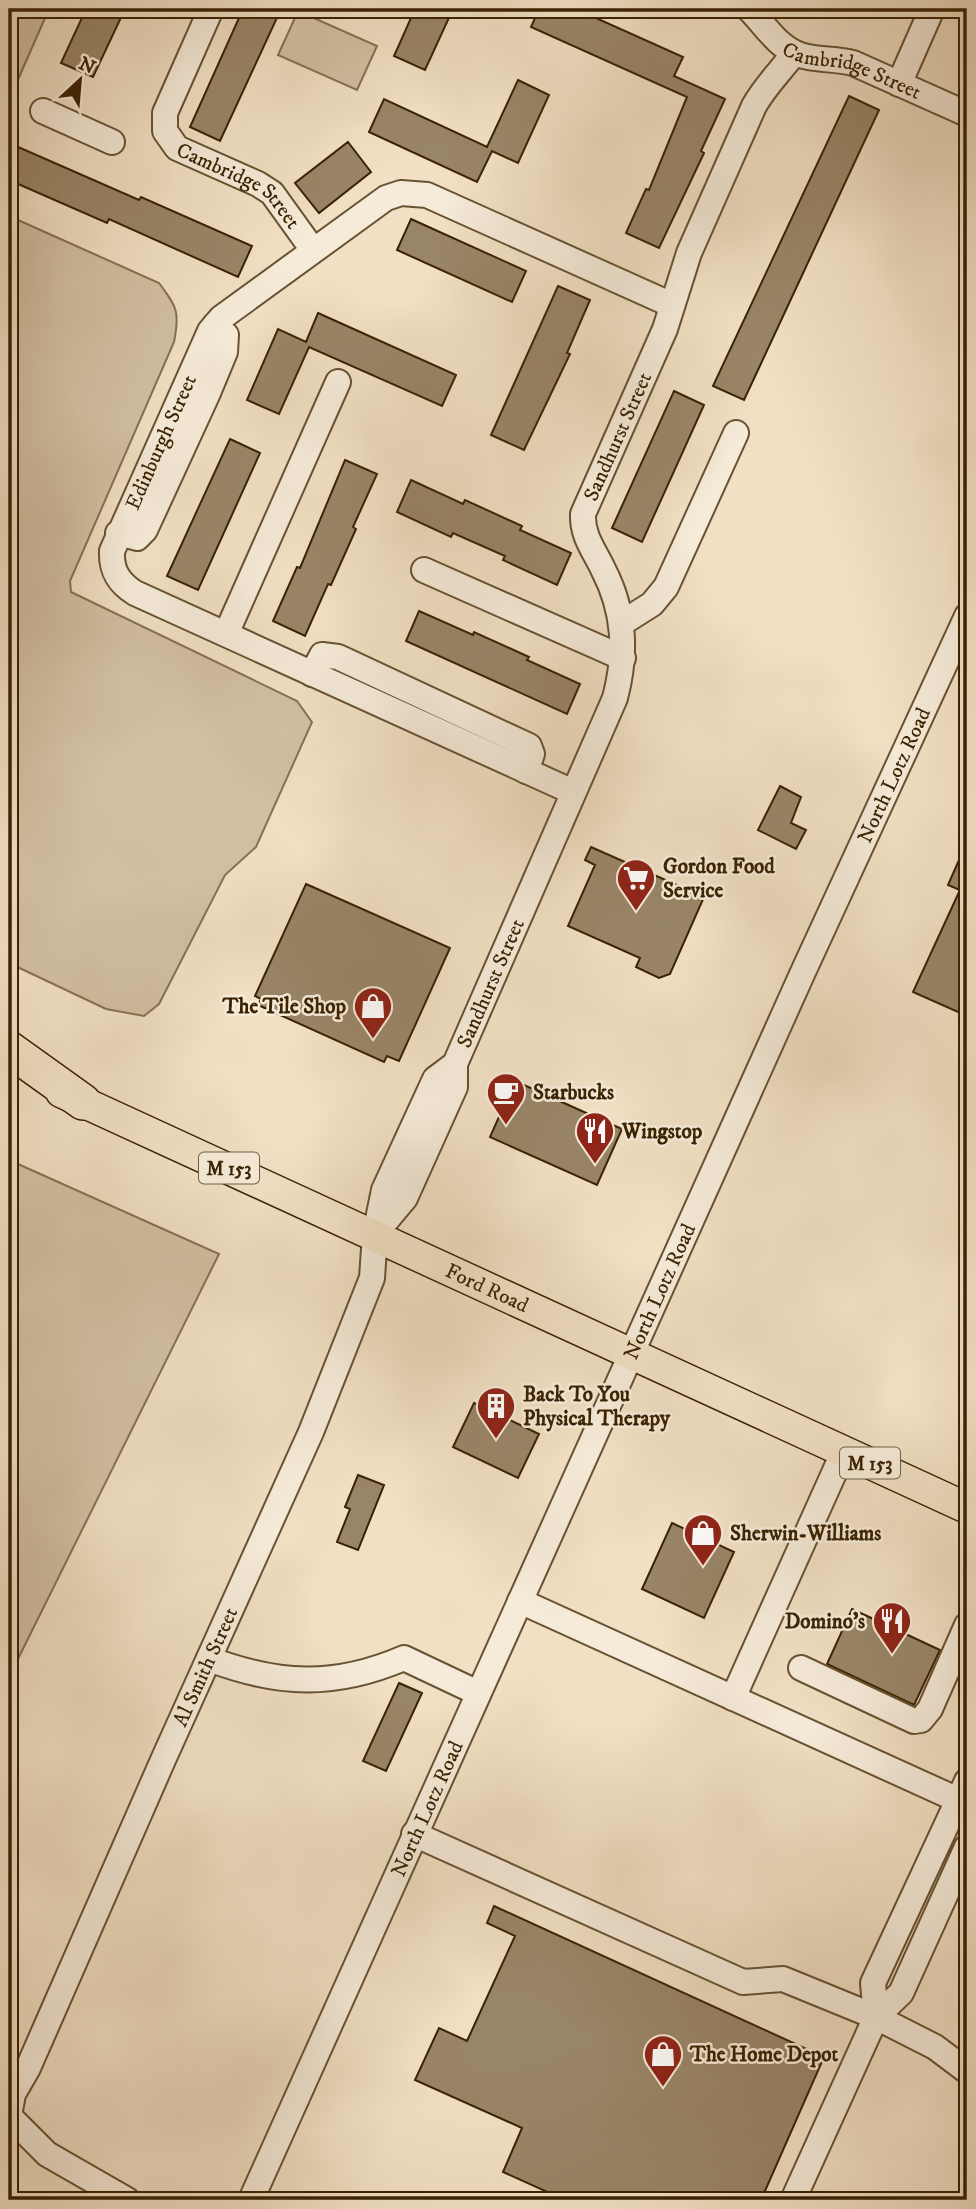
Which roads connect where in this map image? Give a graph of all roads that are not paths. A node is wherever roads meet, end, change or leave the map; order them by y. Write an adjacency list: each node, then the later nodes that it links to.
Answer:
1 (211, 9): 9 (street, Cambridge Street)
2 (749, 9): 4 (street, Cambridge Street)
3 (932, 9): 5 (street)
4 (794, 52): 5 (street, Cambridge Street); 10 (street, Sandhurst Street)
5 (899, 84): 7 (street, Cambridge Street)
6 (43, 111): 8 (street)
7 (967, 114)
8 (112, 142)
9 (313, 250): 10 (street, Edinburgh Street); 16 (street, Edinburgh Street)
10 (672, 305): 15 (street, Sandhurst Street)
11 (338, 382): 16 (street)
12 (736, 433): 15 (street)
13 (424, 570): 17 (street)
14 (967, 619): 23 (street, North Lotz Road)
15 (622, 623): 17 (street, Sandhurst Street)
16 (226, 634): 18 (street, Edinburgh Street)
17 (623, 658): 18 (street, Sandhurst Street)
18 (573, 792): 22 (street, Sandhurst Street)
19 (9, 1048): 21 (highway)
20 (9, 1068): 21 (main road, Ford Road / M 153)
21 (83, 1102): 22 (main road, Ford Road / M 153)
22 (375, 1234): 23 (main road, Ford Road / M 153); 28 (street, Al Smith Street)
23 (633, 1354): 24 (main road, Ford Road / M 153); 26 (street, North Lotz Road)
24 (844, 1451): 25 (main road, Ford Road / M 153); 31 (street)
25 (967, 1508)
26 (520, 1601): 30 (street, North Lotz Road); 31 (street)
27 (967, 1625): 29 (street)
28 (209, 1659): 30 (street); 37 (street, Al Smith Street)
29 (801, 1668)
30 (478, 1693): 33 (street, North Lotz Road)
31 (733, 1698): 32 (street)
32 (964, 1795): 35 (street)
33 (414, 1834): 35 (street); 38 (street, North Lotz Road)
34 (967, 1847): 35 (street)
35 (876, 2017): 36 (street); 39 (street)
36 (967, 2071)
37 (127, 2200)
38 (251, 2200)
39 (793, 2200)

